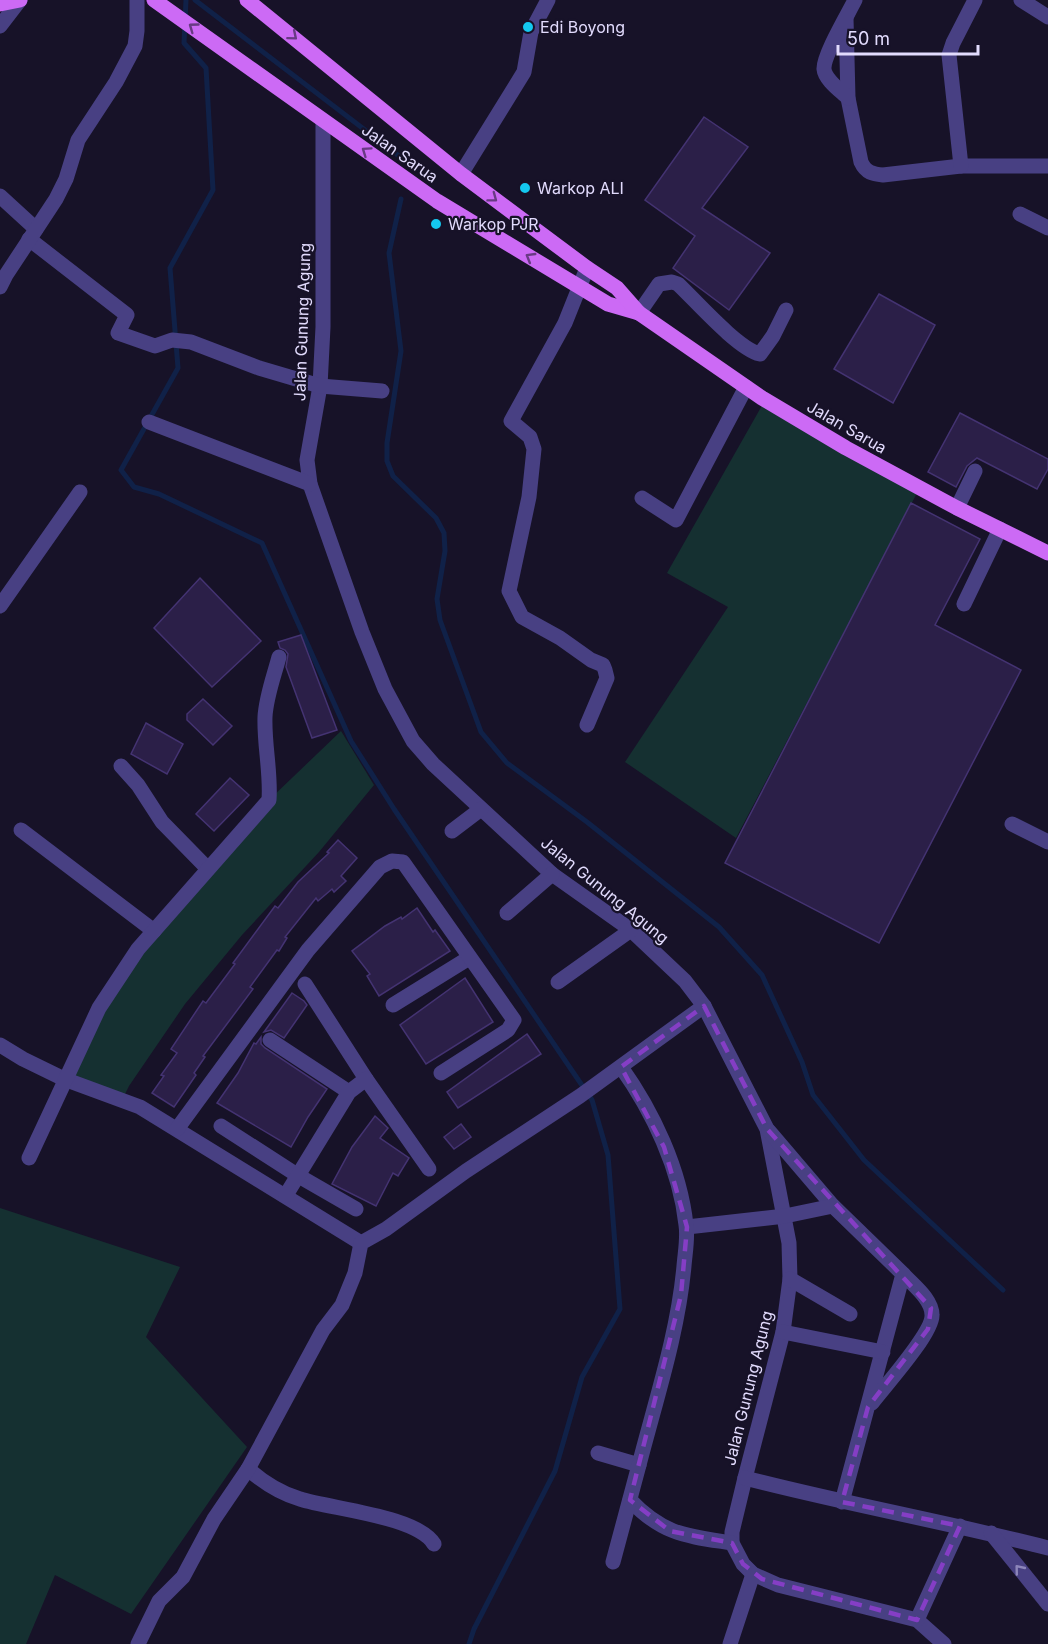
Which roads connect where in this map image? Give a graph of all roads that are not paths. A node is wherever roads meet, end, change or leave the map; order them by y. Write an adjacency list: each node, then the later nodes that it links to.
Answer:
1 (20, 0): 8 (main road); 12 (street)
2 (137, 0): 21 (street)
3 (247, 0): 17 (main road, Jalan Sarua, one-way to 17)
4 (548, 0): 17 (street)
5 (855, 0): 11 (street)
6 (975, 0): 16 (street)
7 (1022, 0): 10 (street)
8 (0, 4)
9 (160, 4): 14 (main road, Jalan Sarua, one-way to 9)
10 (1048, 17)
11 (846, 18): 13 (street); 13 (street)
12 (0, 26)
13 (848, 98): 16 (street)
14 (323, 122): 24 (main road, Jalan Sarua, one-way to 14); 27 (street, Jalan Gunung Agung)
15 (1048, 165): 16 (street)
16 (961, 166)
17 (460, 174): 22 (main road, Jalan Sarua, one-way to 22)
18 (0, 196): 21 (street)
19 (1020, 214): 20 (street)
20 (1048, 228)
21 (33, 234): 23 (street); 27 (street)
22 (587, 268): 24 (street); 26 (main road, Jalan Sarua)
23 (0, 287)
24 (580, 287): 26 (main road, Jalan Sarua); 41 (street)
25 (786, 310): 26 (street)
26 (639, 313): 28 (main road, Jalan Sarua)
27 (320, 386): 29 (street); 32 (street, Jalan Gunung Agung)
28 (746, 387): 34 (street); 35 (main road, Jalan Sarua)
29 (382, 391)
30 (149, 422): 32 (street)
31 (975, 471): 35 (street)
32 (310, 484): 43 (street, Jalan Gunung Agung)
33 (80, 492): 39 (street)
34 (642, 498)
35 (957, 508): 36 (main road, Jalan Sarua)
36 (1000, 529): 37 (main road, Jalan Sarua); 38 (street)
37 (1048, 553)
38 (964, 604)
39 (0, 606)
40 (279, 657): 48 (street)
41 (586, 725)
42 (121, 766): 48 (street)
43 (481, 809): 46 (street); 49 (street, Jalan Gunung Agung)
44 (1012, 824): 47 (street)
45 (21, 830): 52 (street)
46 (452, 831)
47 (1048, 842)
48 (208, 869): 52 (street)
49 (552, 874): 50 (street); 51 (street, Jalan Gunung Agung)
50 (507, 913)
51 (631, 930): 54 (street); 57 (street, Jalan Gunung Agung)
52 (154, 931): 62 (street)
53 (469, 958): 56 (street); 61 (street); 66 (street)
54 (558, 982)
55 (305, 984): 63 (street)
56 (393, 1005)
57 (704, 1006): 60 (street); 67 (street, Jalan Gunung Agung)
58 (270, 1040): 64 (street)
59 (0, 1045): 62 (street)
60 (621, 1066): 75 (street); 76 (street)
61 (441, 1072)
62 (64, 1079): 66 (street); 68 (street)
63 (366, 1079): 64 (street); 69 (street)
64 (349, 1092): 70 (street)
65 (221, 1126): 70 (street)
66 (177, 1129): 71 (street)
67 (767, 1129): 72 (street); 74 (street, Jalan Gunung Agung)
68 (29, 1158)
69 (429, 1169)
70 (297, 1175): 71 (street); 73 (street)
71 (286, 1195): 76 (street)
72 (833, 1206): 74 (street); 77 (street)
73 (356, 1209)
74 (784, 1216): 75 (street); 78 (street, Jalan Gunung Agung)
75 (687, 1227): 84 (street)
76 (361, 1243): 85 (street)
77 (903, 1274): 81 (street); 82 (street)
78 (790, 1280): 79 (street); 80 (street, Jalan Gunung Agung)
79 (850, 1314)
80 (783, 1332): 81 (street); 86 (street, Jalan Gunung Agung)
81 (883, 1352): 82 (street)
82 (868, 1407): 88 (street)
83 (598, 1453): 84 (street)
84 (639, 1465): 87 (street)
85 (248, 1469): 92 (street); 98 (street)
86 (745, 1478): 88 (street); 91 (street, Jalan Gunung Agung)
87 (630, 1500): 91 (street); 94 (street)
88 (842, 1502): 89 (street)
89 (960, 1526): 90 (street); 97 (street)
90 (991, 1533): 93 (street); 96 (street, one-way to 90)
91 (732, 1543): 95 (street)
92 (434, 1544)
93 (1048, 1548)
94 (613, 1562)
95 (753, 1574): 97 (street); 99 (street)
96 (1048, 1604)
97 (917, 1620): 100 (street)
98 (138, 1644)
99 (730, 1644)
100 (944, 1644)

